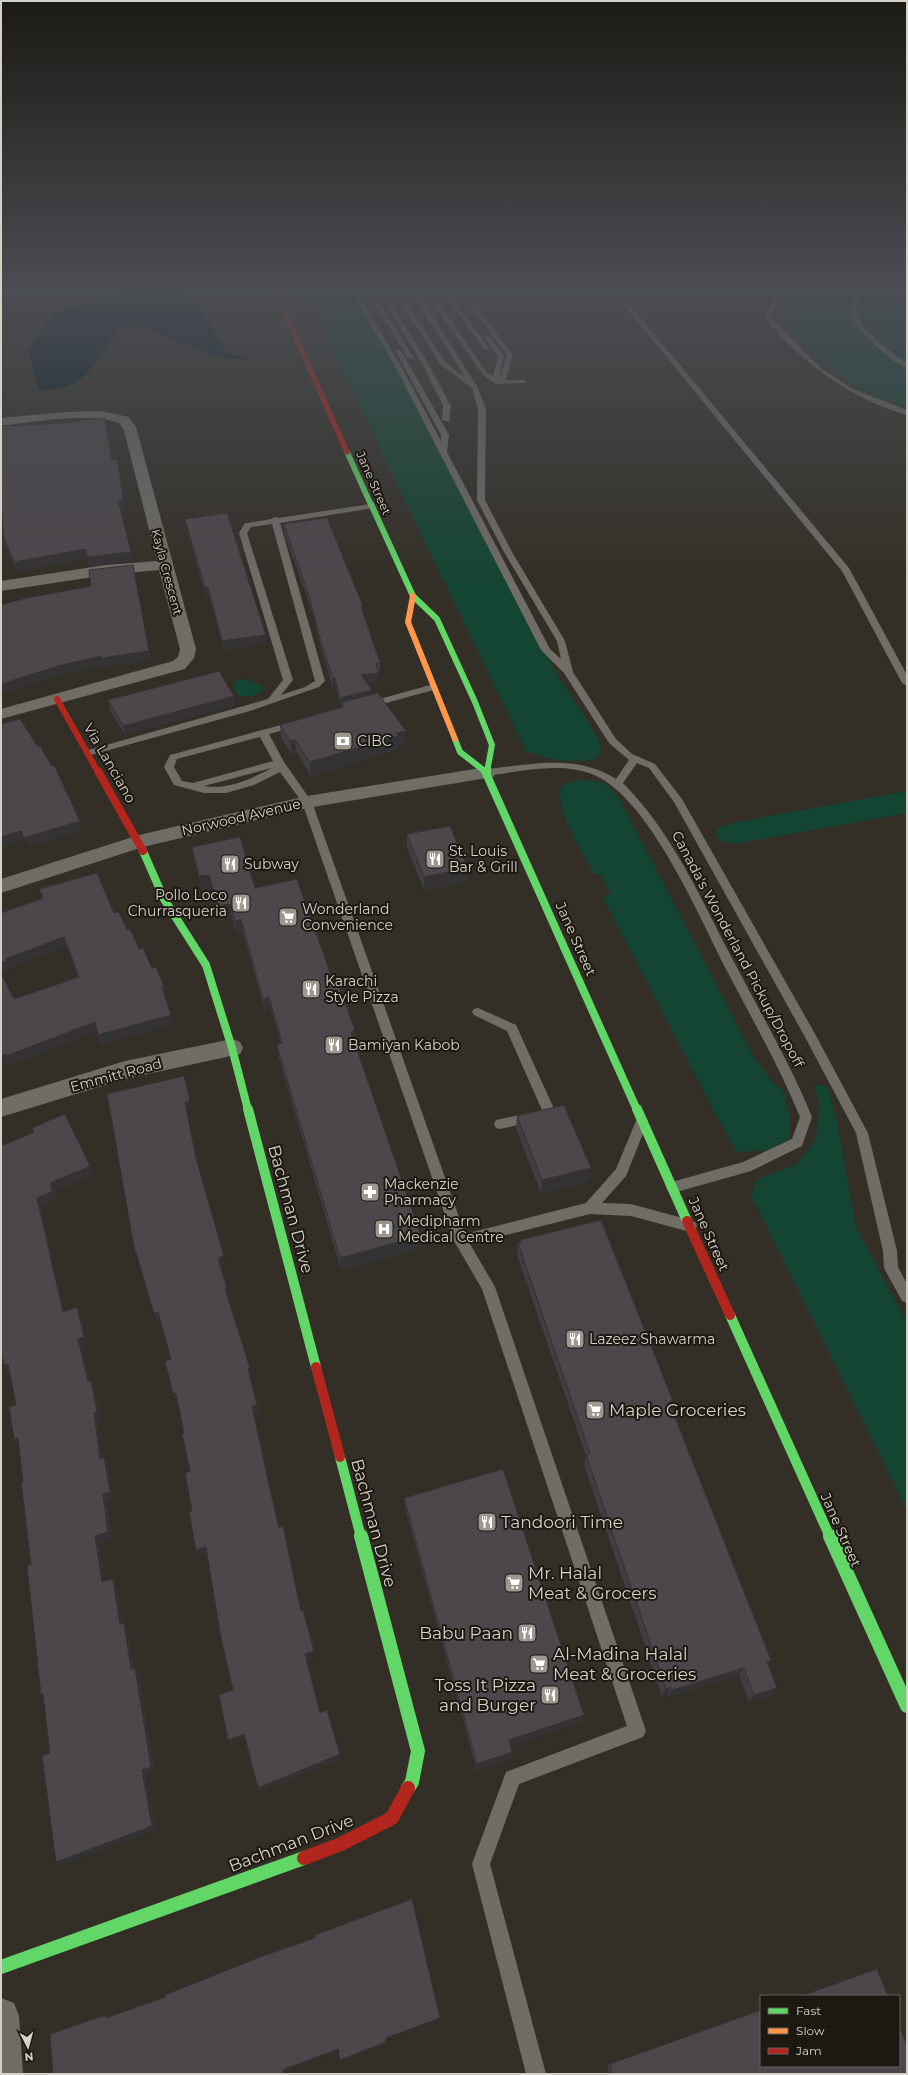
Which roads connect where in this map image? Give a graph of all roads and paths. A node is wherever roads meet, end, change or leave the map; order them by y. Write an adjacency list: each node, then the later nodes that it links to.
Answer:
1 (318, 390): 16 (main road, Jane Street)
2 (410, 390): 15 (lane)
3 (420, 390): 14 (lane)
4 (439, 390): 10 (lane)
5 (446, 390): 10 (lane)
6 (476, 390): 21 (lane)
7 (696, 390): 22 (lane)
8 (851, 390): 11 (lane)
9 (435, 399): 12 (lane)
10 (447, 406): 12 (lane)
11 (907, 412)
12 (446, 420): 14 (lane)
13 (1, 422): 18 (street, Kayla Crescent)
14 (445, 435): 15 (lane)
15 (443, 454): 21 (lane)
16 (371, 506): 17 (lane); 20 (main road, Jane Street)
17 (275, 520): 25 (lane); 25 (lane)
18 (166, 565): 19 (street); 24 (street, Kayla Crescent)
19 (1, 586)
20 (413, 596): 23 (main road, Jane Street); 33 (main road, Jane Street)
21 (568, 672): 31 (lane)
22 (907, 682)
23 (434, 687): 26 (lane); 33 (main road, Jane Street)
24 (57, 699): 27 (street, Kayla Crescent); 30 (main road, Via Lanciano)
25 (271, 701): 30 (lane)
26 (359, 707)
27 (1, 714)
28 (308, 721): 29 (lane)
29 (264, 733): 32 (lane); 32 (lane)
30 (88, 753): 36 (main road, Via Lanciano)
31 (635, 759): 34 (lane); 47 (lane)
32 (281, 765): 35 (lane)
33 (487, 773): 34 (lane, Canada's Wonderland Pickup/Dropoff); 35 (street, Norwood Avenue); 41 (main road, Jane Street)
34 (617, 784): 43 (lane, Canada's Wonderland Pickup/Dropoff)
35 (307, 802): 36 (street, Norwood Avenue); 46 (lane)
36 (139, 841): 37 (street, Norwood Avenue); 39 (main road, Bachman Drive)
37 (1, 886)
38 (478, 1012): 42 (lane)
39 (232, 1048): 40 (street, Emmitt Road); 49 (main road, Bachman Drive)
40 (1, 1108)
41 (642, 1121): 43 (main road, Jane Street); 44 (lane)
42 (500, 1124)
43 (673, 1187): 45 (main road, Jane Street)
44 (590, 1208): 45 (lane); 46 (lane)
45 (690, 1226): 48 (main road, Jane Street)
46 (461, 1241): 52 (lane)
47 (907, 1297)
48 (907, 1706)
49 (1, 1967)
50 (1, 2016): 51 (street)
51 (5, 2074)
52 (536, 2074)

